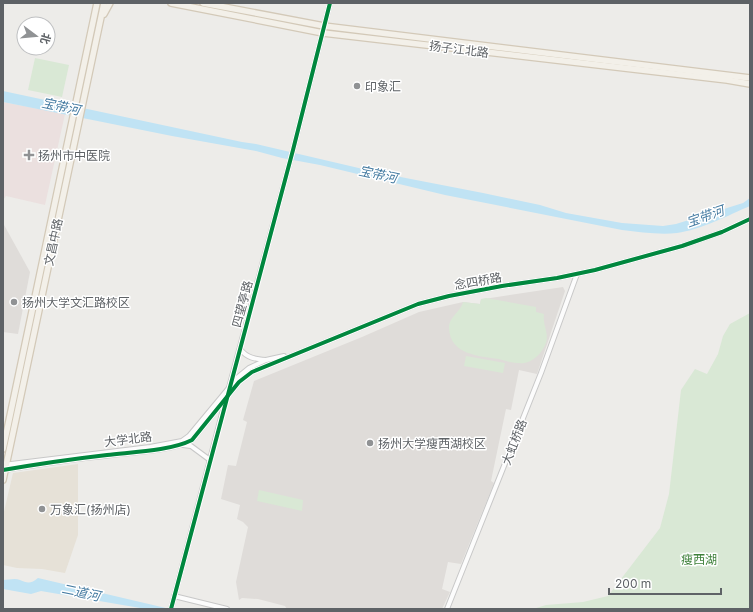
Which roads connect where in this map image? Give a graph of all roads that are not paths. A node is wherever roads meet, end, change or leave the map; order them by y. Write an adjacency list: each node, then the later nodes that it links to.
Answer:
1 (94, 3): 8 (main road)
2 (97, 3): 8 (main road, 文昌中路)
3 (104, 3): 10 (main road, 文昌中路)
4 (110, 3): 10 (main road)
5 (171, 3): 11 (main road, 扬子江北路)
6 (203, 3): 9 (main road, 扬子江北路)
7 (330, 3): 9 (street, 四望亭路)
8 (96, 9): 22 (main road, 文昌中路)
9 (324, 26): 11 (street, 四望亭路); 12 (main road, 扬子江北路)
10 (98, 27): 24 (main road, 文昌中路)
11 (323, 33): 13 (main road, 扬子江北路); 16 (street, 四望亭路)
12 (750, 78)
13 (750, 84)
14 (750, 219): 15 (street, 念四桥路)
15 (577, 274): 17 (street, 念四桥路); 29 (street, 大虹桥路)
16 (240, 349): 18 (street); 19 (street, 四望亭路)
17 (296, 353): 18 (street, 念四桥路); 20 (street, 念四桥路)
18 (266, 360): 19 (street, 念四桥路)
19 (229, 388): 20 (street, 四望亭路); 24 (street, 大学北路)
20 (226, 399): 21 (street, 大学北路); 23 (street, 四望亭路)
21 (182, 445): 23 (street); 24 (street, 大学北路)
22 (3, 448)
23 (210, 460): 26 (street, 四望亭路)
24 (4, 468): 25 (main road, 文昌中路)
25 (3, 480)
26 (174, 596): 27 (street, 四望亭路); 28 (street)
27 (172, 607)
28 (227, 609)
29 (447, 609)

